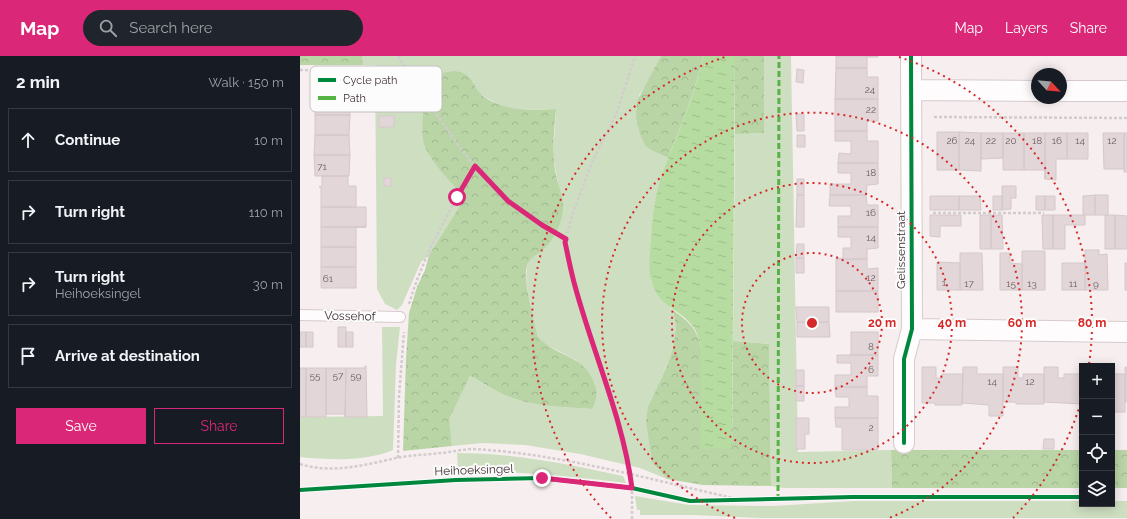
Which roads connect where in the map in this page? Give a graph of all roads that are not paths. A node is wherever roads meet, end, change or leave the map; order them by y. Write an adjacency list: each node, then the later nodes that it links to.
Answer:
1 (911, 56): 2 (street, Gelissenstraat)
2 (911, 90): 3 (street); 8 (street, Gelissenstraat)
3 (1031, 91)
4 (1067, 91): 5 (street)
5 (1127, 91)
6 (404, 314): 7 (lane, Vossehof)
7 (300, 315)
8 (912, 330): 9 (street); 10 (street, Gelissenstraat)
9 (1127, 332)
10 (904, 443)

